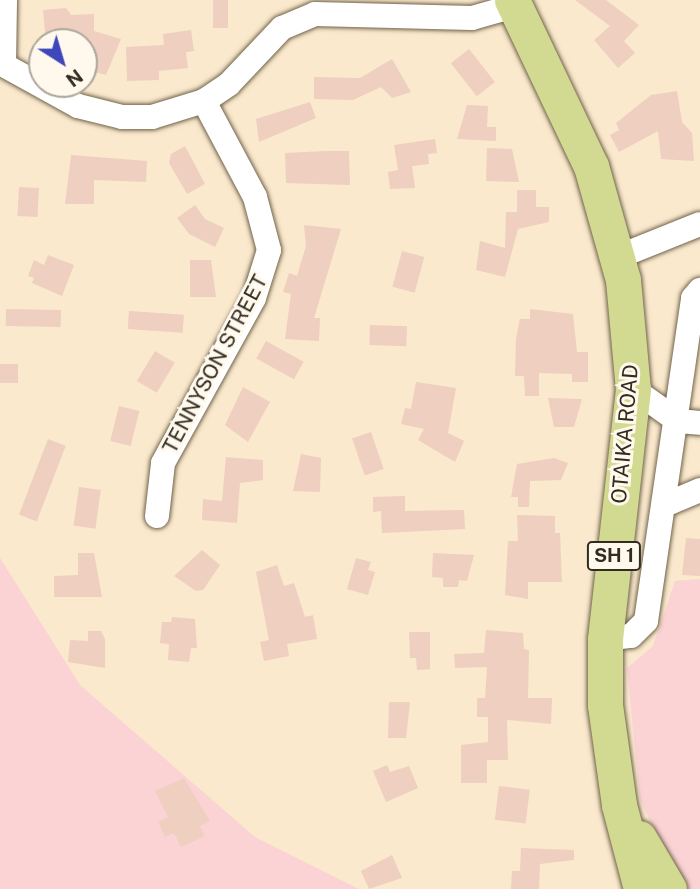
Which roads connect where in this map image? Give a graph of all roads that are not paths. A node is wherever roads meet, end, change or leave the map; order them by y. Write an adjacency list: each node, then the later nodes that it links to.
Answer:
1 (5, 0): 3 (street)
2 (513, 3): 4 (street); 6 (highway, OTAIKA ROAD / SH 1)
3 (2, 64): 4 (street)
4 (204, 101): 12 (street, TENNYSON STREET)
5 (700, 224): 6 (street)
6 (618, 257): 8 (highway, OTAIKA ROAD / SH 1)
7 (700, 290): 9 (street)
8 (633, 389): 9 (street); 13 (highway, OTAIKA ROAD / SH 1)
9 (689, 422): 11 (street)
10 (700, 491): 11 (street)
11 (667, 504): 13 (street)
12 (157, 516)
13 (605, 639): 14 (highway, OTAIKA ROAD / SH 1)
14 (619, 805): 15 (highway, OTAIKA ROAD / SH 1); 16 (highway, OTAIKA ROAD / SH 1)
15 (641, 889)
16 (669, 889)

